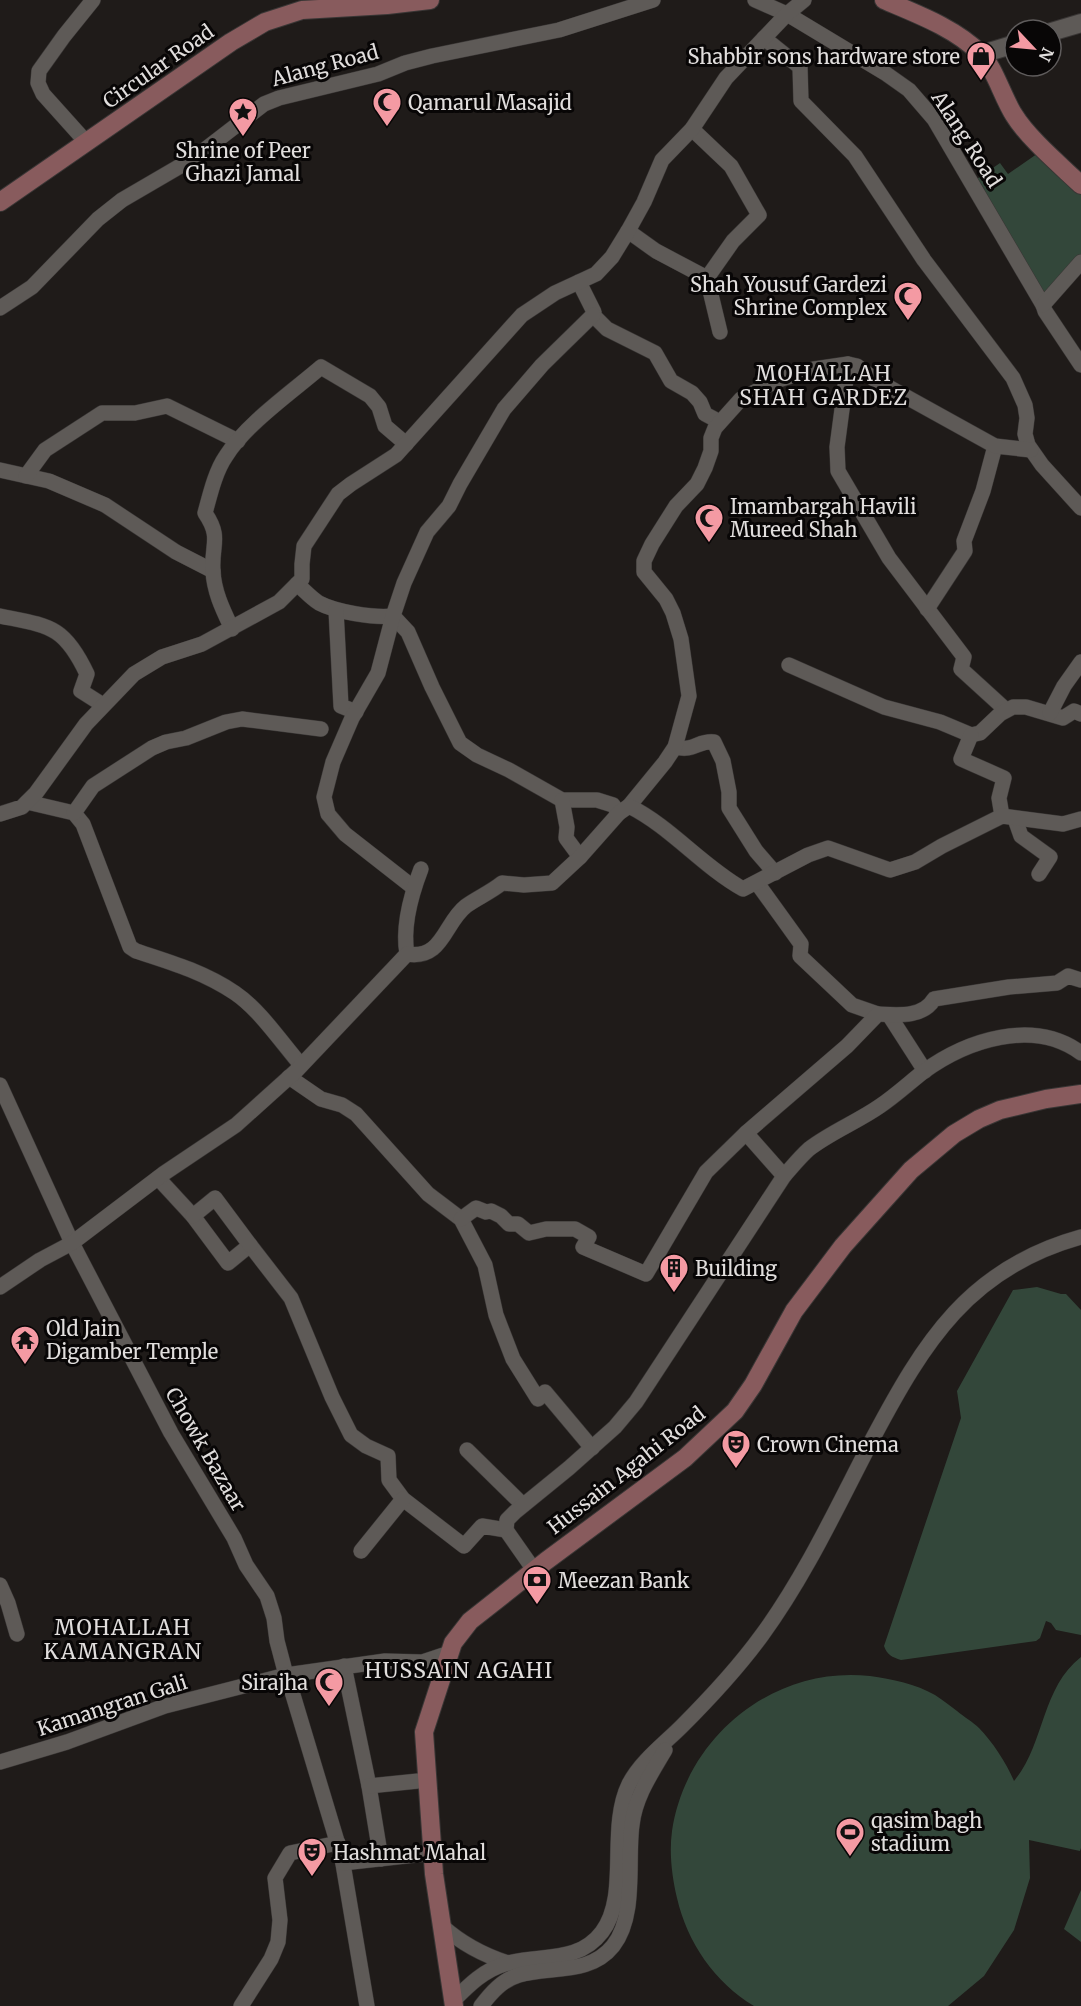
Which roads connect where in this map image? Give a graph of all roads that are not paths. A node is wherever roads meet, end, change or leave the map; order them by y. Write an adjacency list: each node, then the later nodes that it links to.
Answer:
1 (93, 0): 15 (street)
2 (429, 0): 7 (main road, Circular Road)
3 (653, 0): 23 (street, Alang Road)
4 (755, 0): 8 (street, Alang Road)
5 (804, 0): 8 (street)
6 (884, 0): 13 (main road)
7 (388, 2): 15 (main road, Circular Road)
8 (787, 14): 11 (street); 22 (street, Alang Road)
9 (1081, 23): 10 (street)
10 (1063, 29)
11 (764, 38): 14 (street); 32 (street)
12 (1003, 48): 13 (street)
13 (982, 54): 16 (main road)
14 (692, 129): 18 (street); 20 (street)
15 (87, 143): 17 (main road, Circular Road)
16 (1081, 184)
17 (0, 202)
18 (628, 231): 20 (street); 21 (street)
19 (1081, 262): 22 (street)
20 (707, 278): 25 (street)
21 (579, 282): 24 (street); 30 (street)
22 (1043, 305): 27 (street, Alang Road)
23 (0, 308)
24 (593, 315): 28 (street); 41 (street)
25 (720, 332)
26 (848, 364): 28 (street); 31 (street); 38 (street)
27 (1081, 365)
28 (720, 422): 52 (street)
29 (238, 441): 30 (street); 34 (street); 36 (street)
30 (406, 444): 37 (street)
31 (995, 446): 32 (street); 38 (street)
32 (1031, 450): 35 (street)
33 (0, 470): 34 (street)
34 (26, 476): 36 (street)
35 (1081, 508)
36 (213, 571): 42 (street)
37 (297, 584): 39 (street); 42 (street)
38 (927, 609): 46 (street)
39 (336, 610): 41 (street); 47 (street)
40 (0, 616): 45 (street)
41 (393, 616): 47 (street); 53 (street)
42 (232, 629): 45 (street)
43 (1081, 662): 48 (street)
44 (789, 664): 51 (street)
45 (103, 705): 54 (street)
46 (1006, 710): 48 (street); 51 (street)
47 (356, 712): 65 (street)
48 (1050, 713): 49 (street)
49 (1081, 714)
50 (321, 729): 56 (street)
51 (971, 735): 58 (street)
52 (675, 747): 55 (street); 62 (street)
53 (562, 800): 55 (street); 60 (street)
54 (27, 802): 56 (street); 57 (street)
55 (624, 810): 60 (street); 64 (street)
56 (74, 813): 70 (street)
57 (0, 814)
58 (1009, 818): 59 (street); 62 (street); 63 (street)
59 (1081, 819)
60 (580, 857): 66 (street)
61 (422, 869): 65 (street)
62 (775, 873): 64 (street)
63 (1039, 874)
64 (757, 883): 68 (street)
65 (414, 888): 66 (street)
66 (407, 954): 70 (street)
67 (1081, 980): 68 (street)
68 (883, 1014): 71 (street); 75 (street)
69 (1081, 1053): 71 (street)
70 (301, 1065): 72 (street)
71 (925, 1071): 76 (street)
72 (289, 1077): 77 (street); 79 (street)
73 (1, 1093): 81 (street, Chowk Bazaar)
74 (1081, 1094): 90 (main road, Hussain Agahi Road)
75 (746, 1133): 76 (street); 79 (street)
76 (784, 1176): 84 (street)
77 (158, 1178): 78 (street); 81 (street)
78 (193, 1216): 82 (street); 82 (street)
79 (461, 1219): 84 (street)
80 (1081, 1237): 96 (street)
81 (72, 1243): 83 (street); 95 (street, Chowk Bazaar)
82 (250, 1245): 86 (street)
83 (0, 1287)
84 (592, 1448): 87 (street)
85 (467, 1450): 87 (street)
86 (403, 1499): 88 (street); 89 (street)
87 (523, 1505): 88 (street)
88 (506, 1530): 90 (street)
89 (361, 1551)
90 (534, 1570): 93 (main road, Hussain Agahi Road)
91 (0, 1585): 92 (street)
92 (17, 1634)
93 (449, 1653): 94 (street, Kamangran Gali); 98 (main road, Hussain Agahi Road)
94 (344, 1666): 95 (street, Kamangran Gali); 99 (street)
95 (286, 1675): 97 (street, Kamangran Gali); 100 (street, Chowk Bazaar)
96 (678, 1730): 105 (street); 109 (street)
97 (0, 1762)
98 (428, 1780): 99 (street); 101 (main road, Hussain Agahi Road)
99 (369, 1786): 102 (street)
100 (338, 1843): 103 (street, Chowk Bazaar); 107 (street)
101 (433, 1853): 102 (street); 104 (main road, Hussain Agahi Road)
102 (381, 1859): 103 (street)
103 (343, 1863): 108 (street, Chowk Bazaar)
104 (442, 1926): 105 (street); 106 (main road, Hussain Agahi Road)
105 (508, 1963): 106 (street)
106 (454, 2003)
107 (241, 2006)
108 (367, 2006)
109 (481, 2006)

